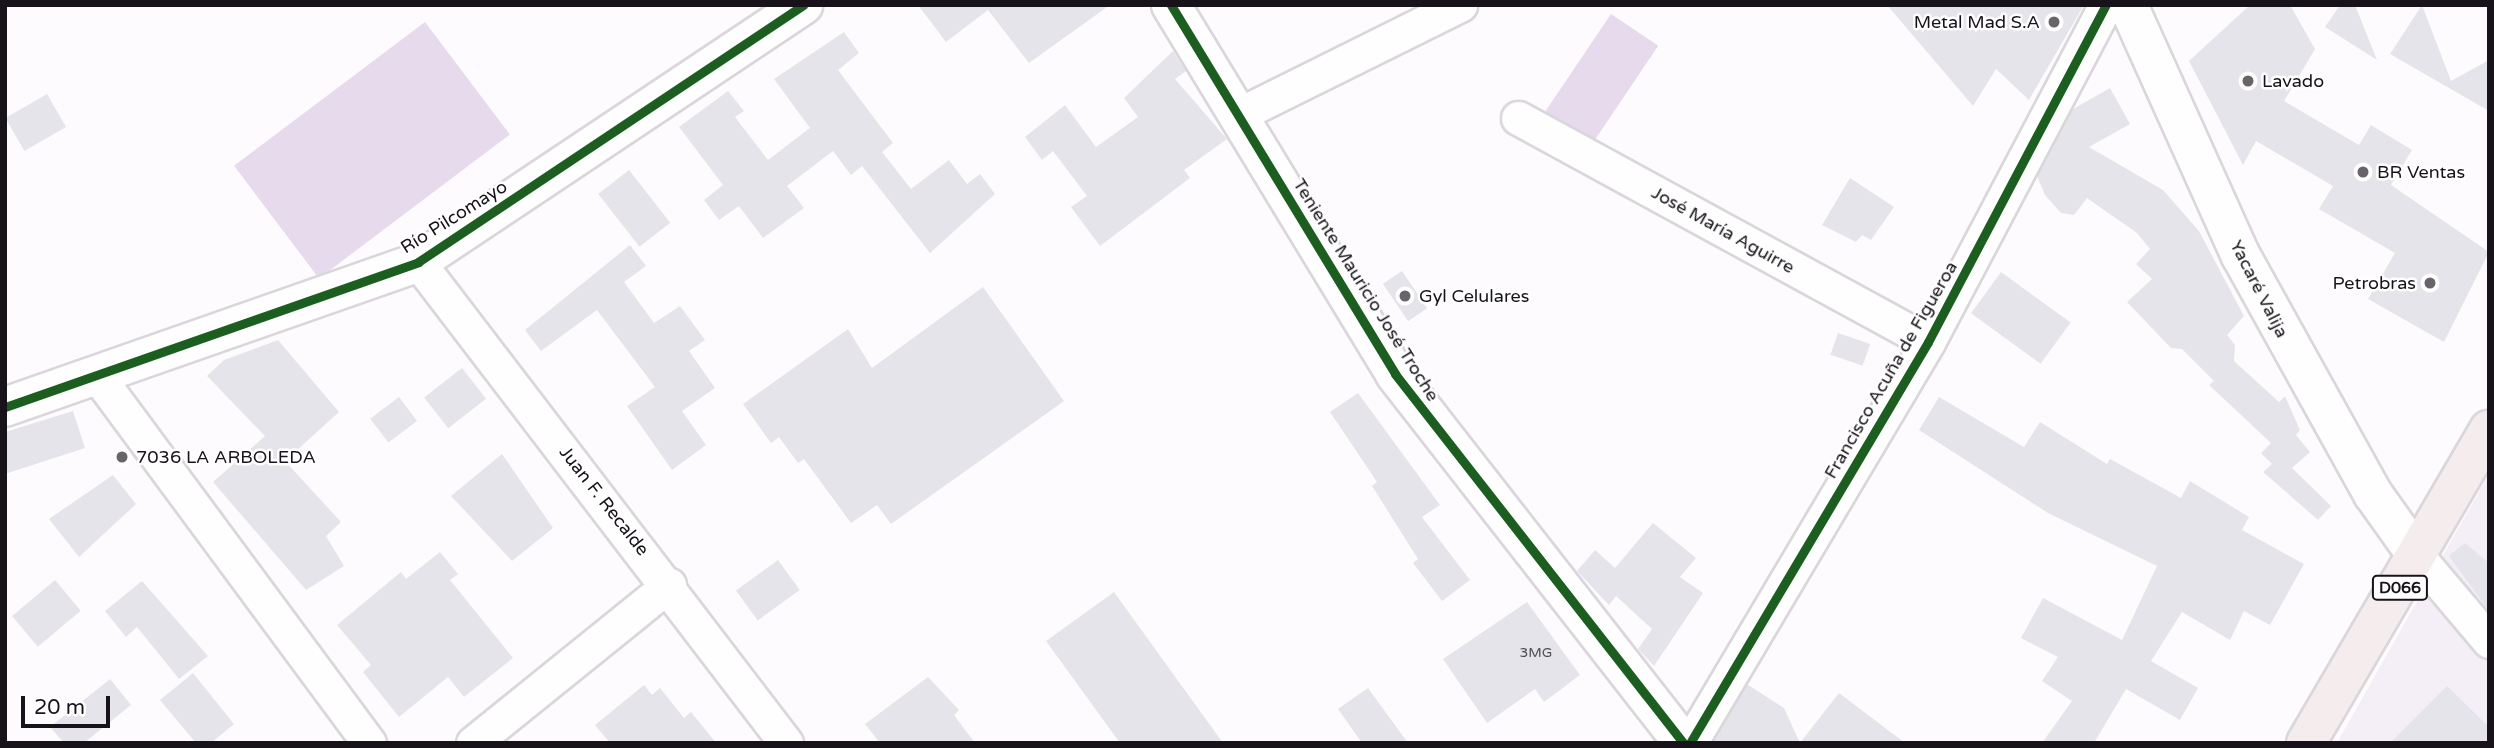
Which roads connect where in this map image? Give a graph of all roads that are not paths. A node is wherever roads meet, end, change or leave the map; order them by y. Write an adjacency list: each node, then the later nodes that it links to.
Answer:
1 (803, 5): 8 (street, Río Pilcomayo)
2 (1171, 5): 6 (street, Teniente Mauricio José Troche)
3 (1460, 5): 6 (street)
4 (2106, 5): 9 (street, Francisco Acuña de Figueroa)
5 (2128, 5): 13 (street, Yacaré Valija)
6 (1240, 114): 19 (street, Teniente Mauricio José Troche)
7 (1518, 118): 9 (street, José María Aguirre)
8 (418, 262): 10 (street, Río Pilcomayo); 14 (street, Juan F. Recalde)
9 (1928, 342): 20 (street, Francisco Acuña de Figueroa)
10 (96, 374): 11 (street, Río Pilcomayo); 16 (street)
11 (5, 407)
12 (2489, 430): 13 (main road, D066)
13 (2418, 557): 15 (street); 21 (main road, D066)
14 (669, 585): 17 (street); 18 (street, Juan F. Recalde)
15 (2489, 641)
16 (369, 743)
17 (473, 743)
18 (786, 743)
19 (1683, 743)
20 (1690, 743)
21 (2306, 743)

